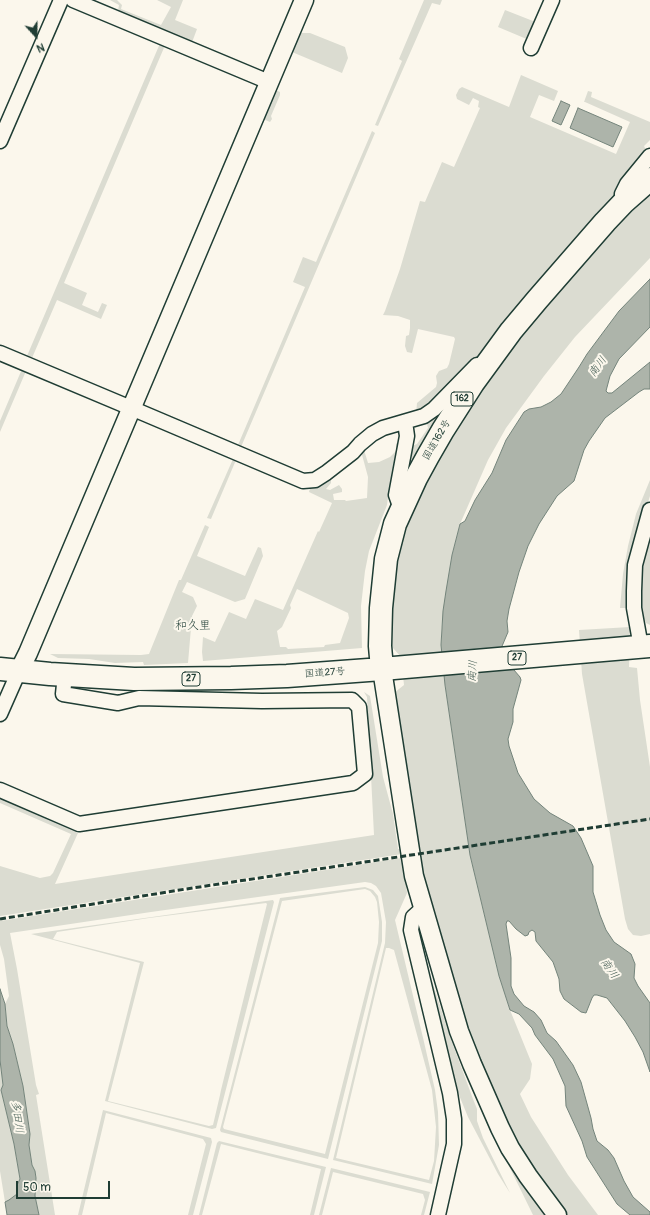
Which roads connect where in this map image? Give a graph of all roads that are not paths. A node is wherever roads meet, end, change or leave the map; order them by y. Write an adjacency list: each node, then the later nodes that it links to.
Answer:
1 (60, 0): 7 (street)
2 (73, 0): 6 (street)
3 (304, 0): 6 (street)
4 (552, 0): 5 (street)
5 (531, 48)
6 (269, 82): 13 (street)
7 (0, 141)
8 (650, 156): 10 (street)
9 (650, 179): 10 (highway, 国道162号 / 162)
10 (624, 202): 12 (highway, 国道162号 / 162)
11 (0, 353): 13 (street)
12 (488, 362): 14 (street); 15 (highway, 国道162号 / 162)
13 (131, 408): 14 (street); 21 (street)
14 (405, 422): 15 (street)
15 (401, 509): 20 (highway, 国道162号 / 162)
16 (650, 510): 18 (street)
17 (650, 535): 18 (street)
18 (640, 551): 19 (street)
19 (641, 647): 20 (highway, 国道27号 / 27)
20 (392, 668): 22 (highway, 国道27号 / 27); 25 (street)
21 (9, 670): 22 (highway, 国道27号 / 27); 23 (street)
22 (65, 675): 24 (street)
23 (0, 714)
24 (0, 790)
25 (423, 908): 26 (street); 27 (street)
26 (438, 1215)
27 (557, 1215)

